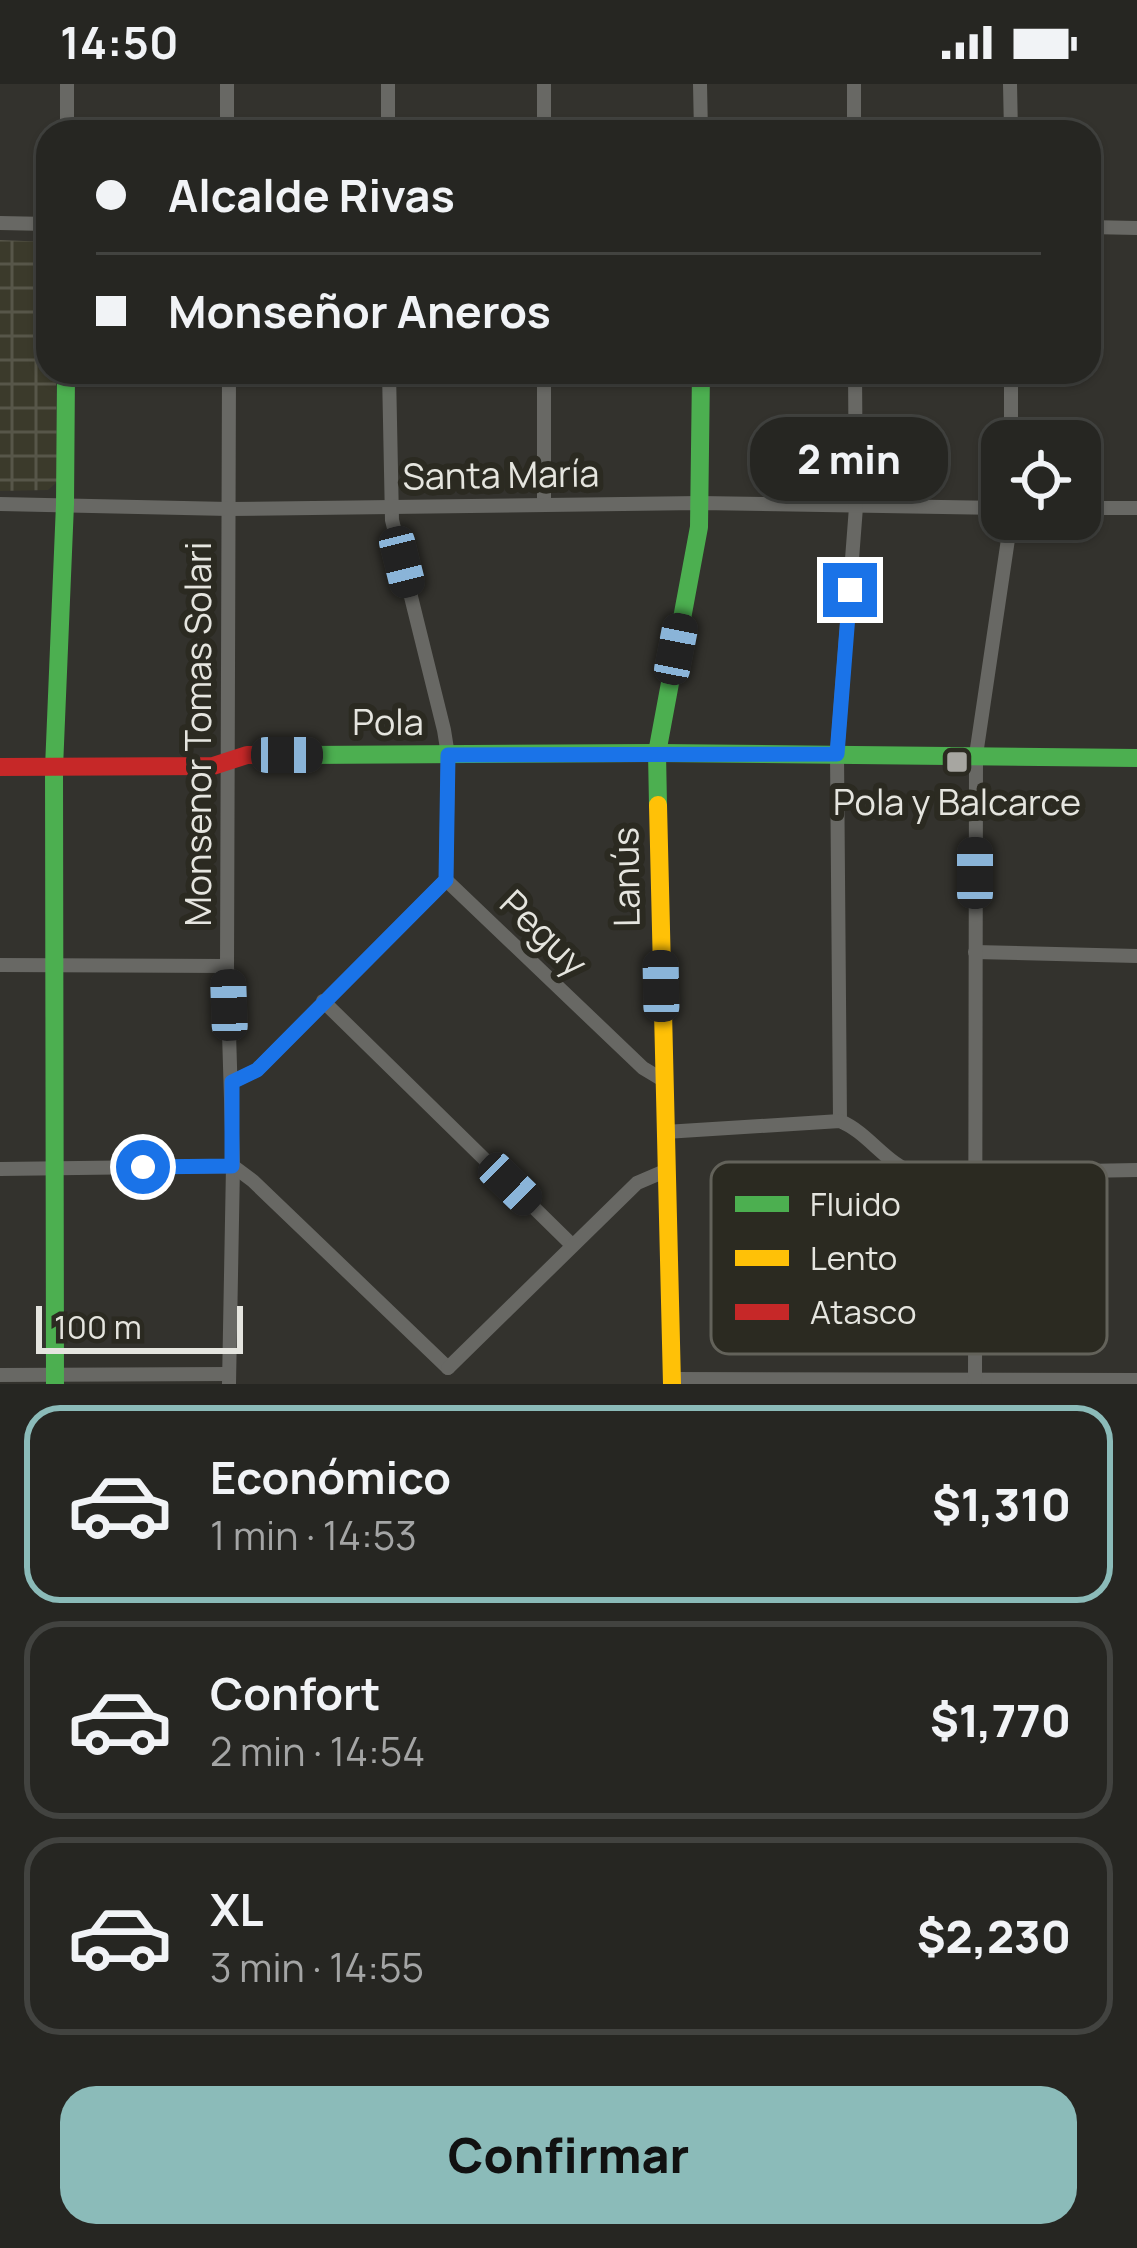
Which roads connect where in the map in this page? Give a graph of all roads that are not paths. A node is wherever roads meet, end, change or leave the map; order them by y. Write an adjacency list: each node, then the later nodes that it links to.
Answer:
1 (67, 84): 8 (street)
2 (226, 84): 9 (street)
3 (388, 84): 10 (street)
4 (544, 84): 11 (street)
5 (700, 84): 12 (street)
6 (854, 84): 13 (street)
7 (1010, 84): 14 (street)
8 (67, 120)
9 (227, 120)
10 (388, 120)
11 (544, 120)
12 (701, 120)
13 (854, 120)
14 (1011, 120)
15 (0, 224): 16 (street)
16 (36, 224)
17 (1101, 227): 18 (street)
18 (1137, 228)
19 (66, 384): 29 (street)
20 (229, 384): 36 (street, Monsenor Tomas Solari)
21 (389, 384): 31 (street)
22 (544, 384): 30 (street)
23 (701, 384): 27 (street, Lanús)
24 (855, 384): 32 (street)
25 (1011, 384): 26 (street)
26 (1012, 420)
27 (700, 503): 30 (street, Santa María); 32 (street, Santa María); 38 (street, Lanús)
28 (0, 504): 29 (street, Santa María)
29 (65, 504): 36 (street, Santa María); 45 (street)
30 (544, 504): 31 (street, Santa María)
31 (391, 506): 36 (street, Santa María); 41 (street)
32 (856, 507): 33 (street, Santa María); 39 (street)
33 (981, 508)
34 (1101, 508): 35 (street)
35 (1137, 508)
36 (229, 509): 43 (street, Monsenor Tomas Solari)
37 (1008, 540): 40 (street)
38 (657, 753): 39 (street, Pola); 41 (street, Pola); 53 (street, Lanús)
39 (837, 754): 40 (street, Pola); 55 (street)
40 (976, 754): 42 (street, Pola); 47 (street)
41 (448, 755): 43 (street, Pola); 46 (street)
42 (1137, 758)
43 (228, 761): 45 (street, Pola); 51 (street, Monsenor Tomas Solari)
44 (0, 767): 45 (street, Pola)
45 (54, 768): 49 (street)
46 (446, 880): 52 (street); 53 (street, Peguy)
47 (975, 952): 48 (street); 58 (street)
48 (1137, 956)
49 (53, 964): 50 (street); 51 (street); 61 (street)
50 (0, 965)
51 (227, 966): 54 (street, Monsenor Tomas Solari)
52 (323, 1001): 54 (street); 65 (street)
53 (663, 1080): 56 (street, Lanús)
54 (232, 1082): 59 (street, Monsenor Tomas Solari)
55 (840, 1121): 56 (street); 57 (street)
56 (665, 1132): 63 (street, Lanús)
57 (896, 1162)
58 (976, 1162)
59 (232, 1166): 61 (street); 67 (street); 68 (street, Monsenor Tomas Solari)
60 (0, 1169): 61 (street)
61 (54, 1169): 69 (street)
62 (1137, 1170): 64 (street)
63 (664, 1171): 65 (street); 71 (street, Lanús)
64 (1107, 1171)
65 (572, 1245): 67 (street)
66 (0, 1376): 69 (street)
67 (448, 1376)
68 (229, 1379): 69 (street)
69 (55, 1380)
70 (1137, 1380): 72 (street)
71 (672, 1382): 72 (street)
72 (975, 1382)

